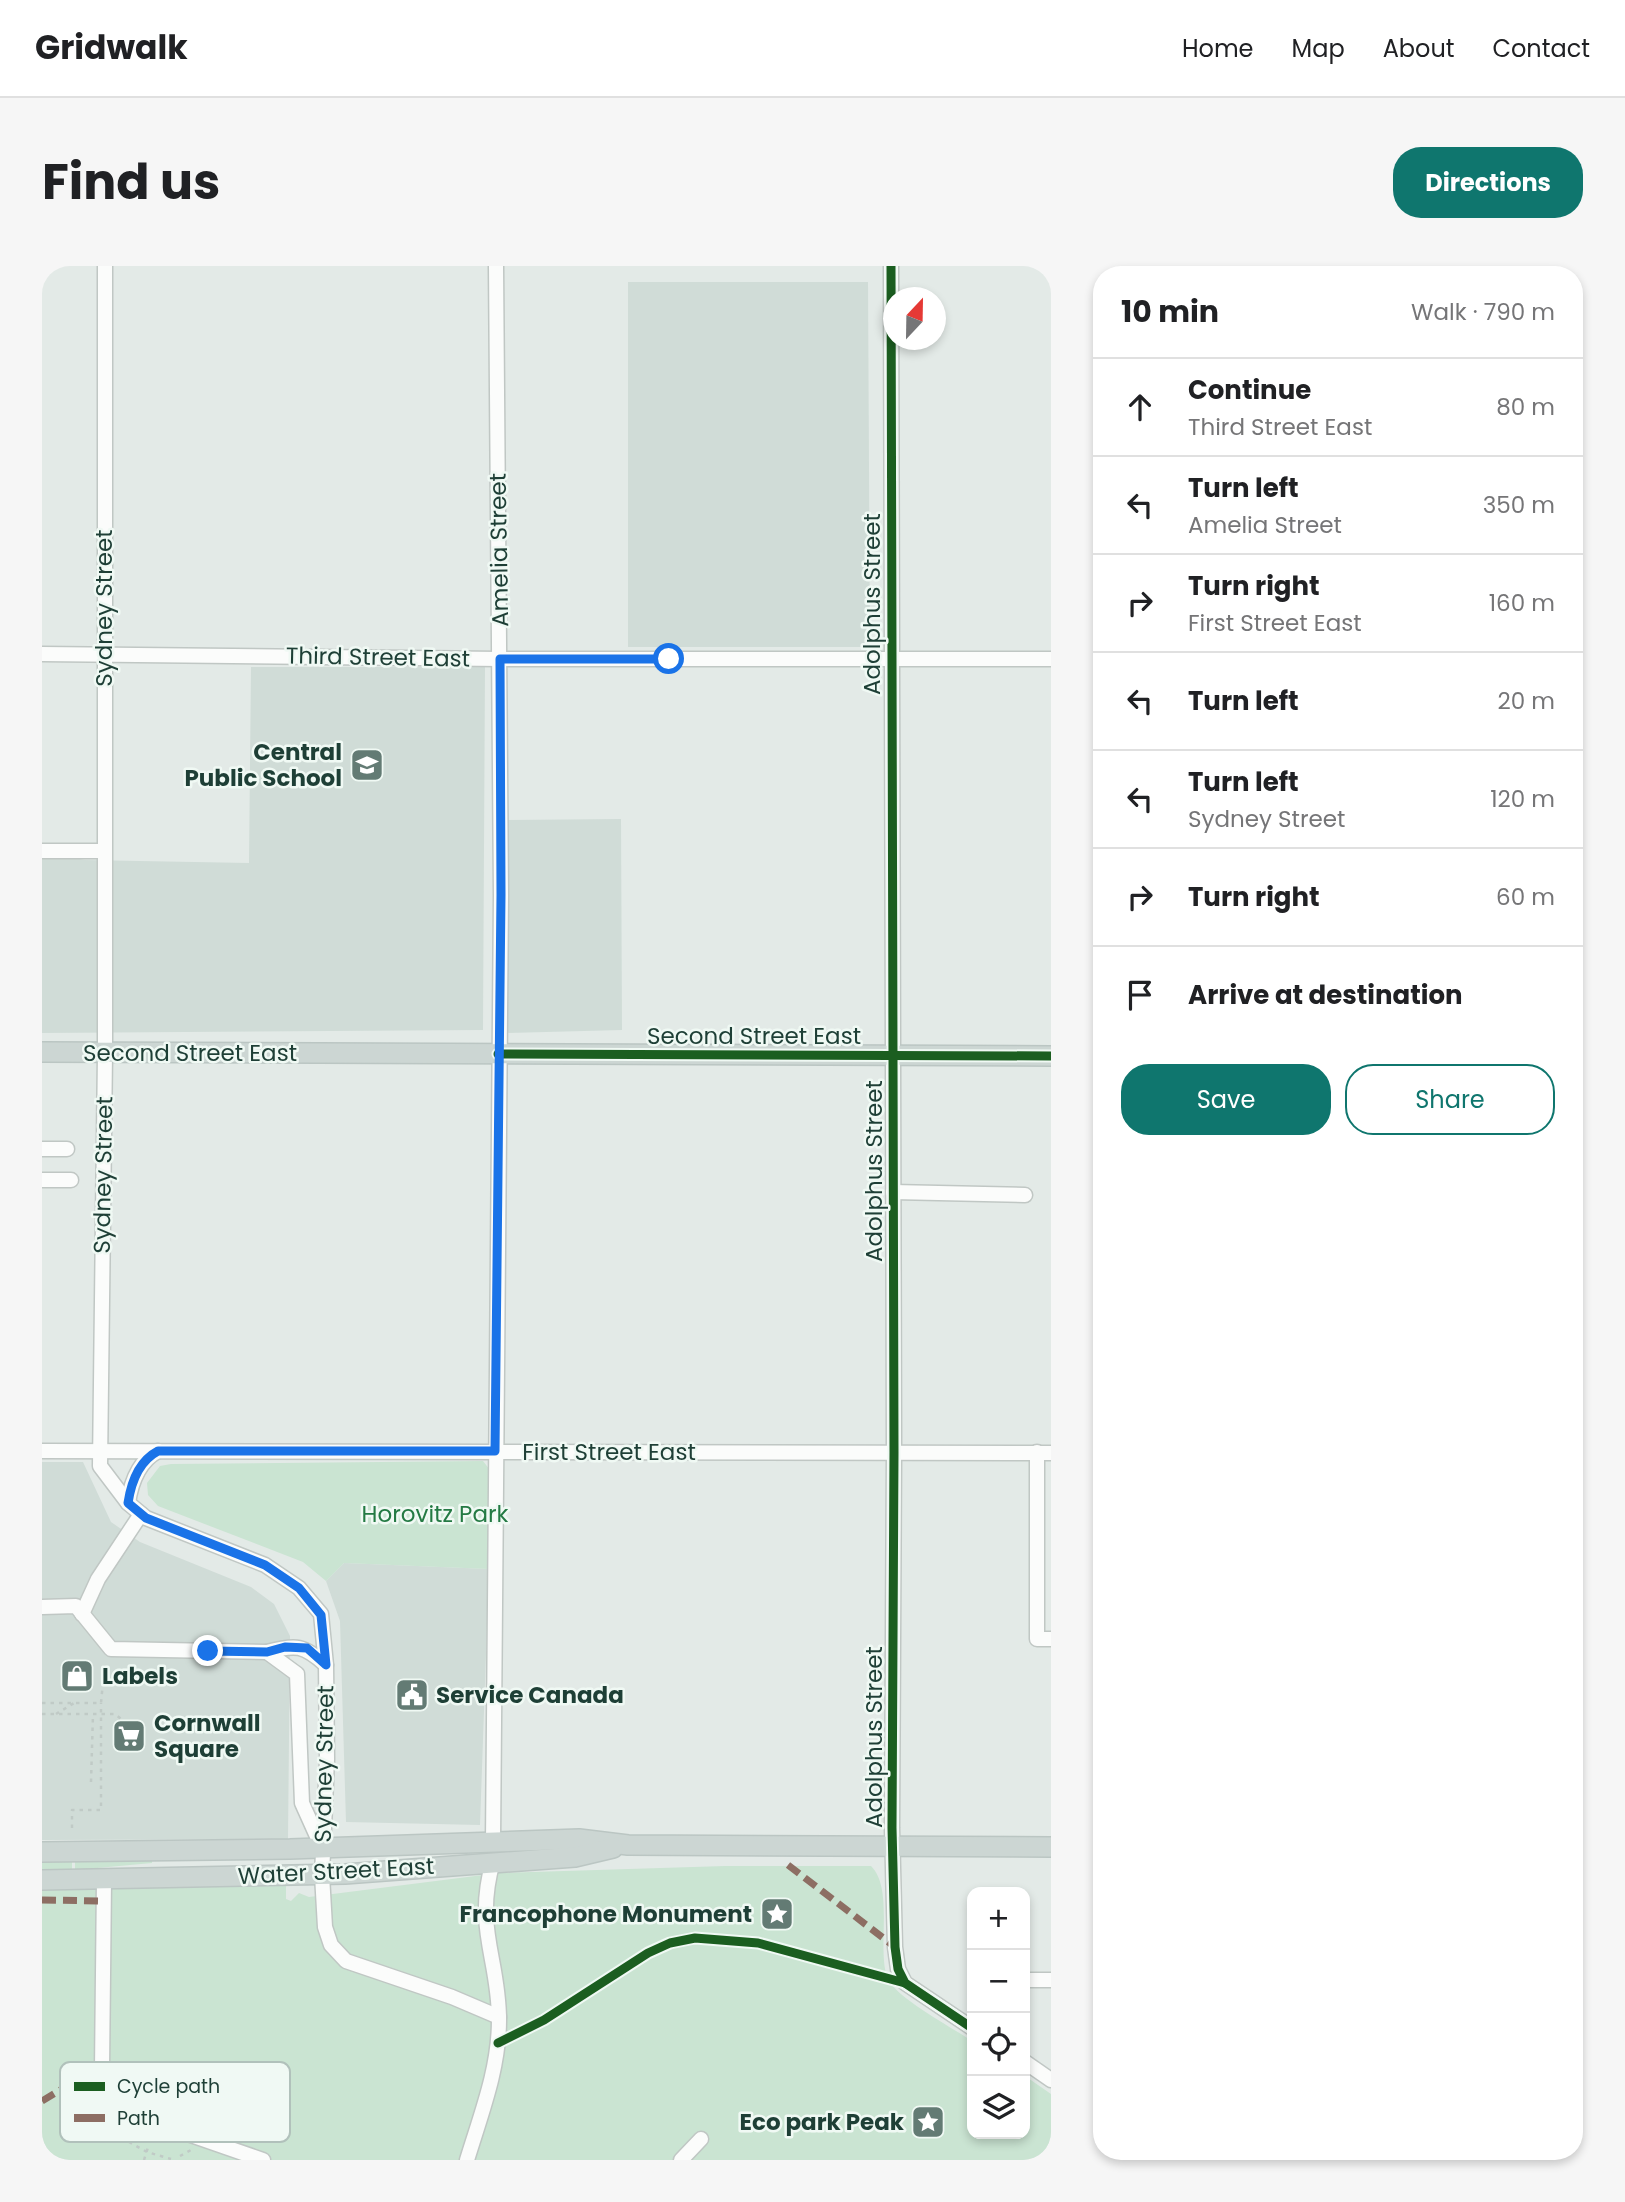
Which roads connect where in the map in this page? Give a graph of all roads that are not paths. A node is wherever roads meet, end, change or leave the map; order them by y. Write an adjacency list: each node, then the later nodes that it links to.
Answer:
1 (105, 266): 5 (street, Sydney Street)
2 (496, 266): 7 (street, Amelia Street)
3 (891, 266): 6 (street, Adolphus Street)
4 (42, 654): 5 (street, Third Street East)
5 (103, 654): 7 (street, Third Street East); 10 (street, Sydney Street)
6 (891, 658): 7 (street, Third Street East); 8 (street, Third Street East); 14 (street, Adolphus Street)
7 (500, 659): 13 (street, Amelia Street)
8 (1051, 659)
9 (42, 850): 10 (street)
10 (104, 851): 12 (street, Sydney Street)
11 (42, 1052): 12 (main road, Second Street East)
12 (105, 1053): 13 (main road, Second Street East); 23 (street, Sydney Street)
13 (498, 1054): 14 (main road, Second Street East); 25 (street, Amelia Street)
14 (893, 1055): 15 (main road, Second Street East); 20 (street, Adolphus Street)
15 (1051, 1055)
16 (42, 1149): 17 (street)
17 (67, 1149)
18 (42, 1180): 19 (street)
19 (71, 1180)
20 (893, 1192): 21 (street); 26 (street, Adolphus Street)
21 (1025, 1195)
22 (42, 1451): 23 (street, First Street East)
23 (100, 1451): 24 (street, First Street East); 28 (street, Sydney Street)
24 (158, 1451): 25 (street, First Street East); 28 (street)
25 (495, 1451): 26 (street, First Street East); 35 (street, Amelia Street)
26 (894, 1452): 27 (street, First Street East); 40 (street, Adolphus Street)
27 (1044, 1452): 32 (street)
28 (128, 1503): 29 (street, Sydney Street)
29 (141, 1514): 31 (street); 34 (street, Sydney Street)
30 (42, 1607): 31 (street)
31 (82, 1614): 33 (street)
32 (1051, 1639)
33 (267, 1652): 34 (street); 38 (street)
34 (326, 1665): 38 (street, Sydney Street)
35 (493, 1841): 36 (main road, Water Street East); 38 (main road, Water Street East)
36 (628, 1845): 40 (main road, Water Street East); 41 (main road, Water Street East)
37 (1051, 1847): 40 (main road, Water Street East)
38 (322, 1848): 39 (main road, Water Street East); 42 (street, Sydney Street)
39 (42, 1852)
40 (893, 1856): 48 (street, Adolphus Street)
41 (493, 1861): 42 (main road, Water Street East); 47 (street)
42 (322, 1875): 44 (main road, Water Street East); 47 (street, Sydney Street)
43 (42, 1880): 44 (main road, Water Street East)
44 (104, 1880): 49 (street)
45 (1030, 1980): 46 (street)
46 (1051, 1980)
47 (499, 2017): 55 (street)
48 (967, 2025)
49 (102, 2062)
50 (1030, 2065): 51 (street)
51 (1051, 2080)
52 (701, 2139): 56 (street)
53 (210, 2142): 54 (street)
54 (263, 2160)
55 (467, 2160)
56 (681, 2160)

